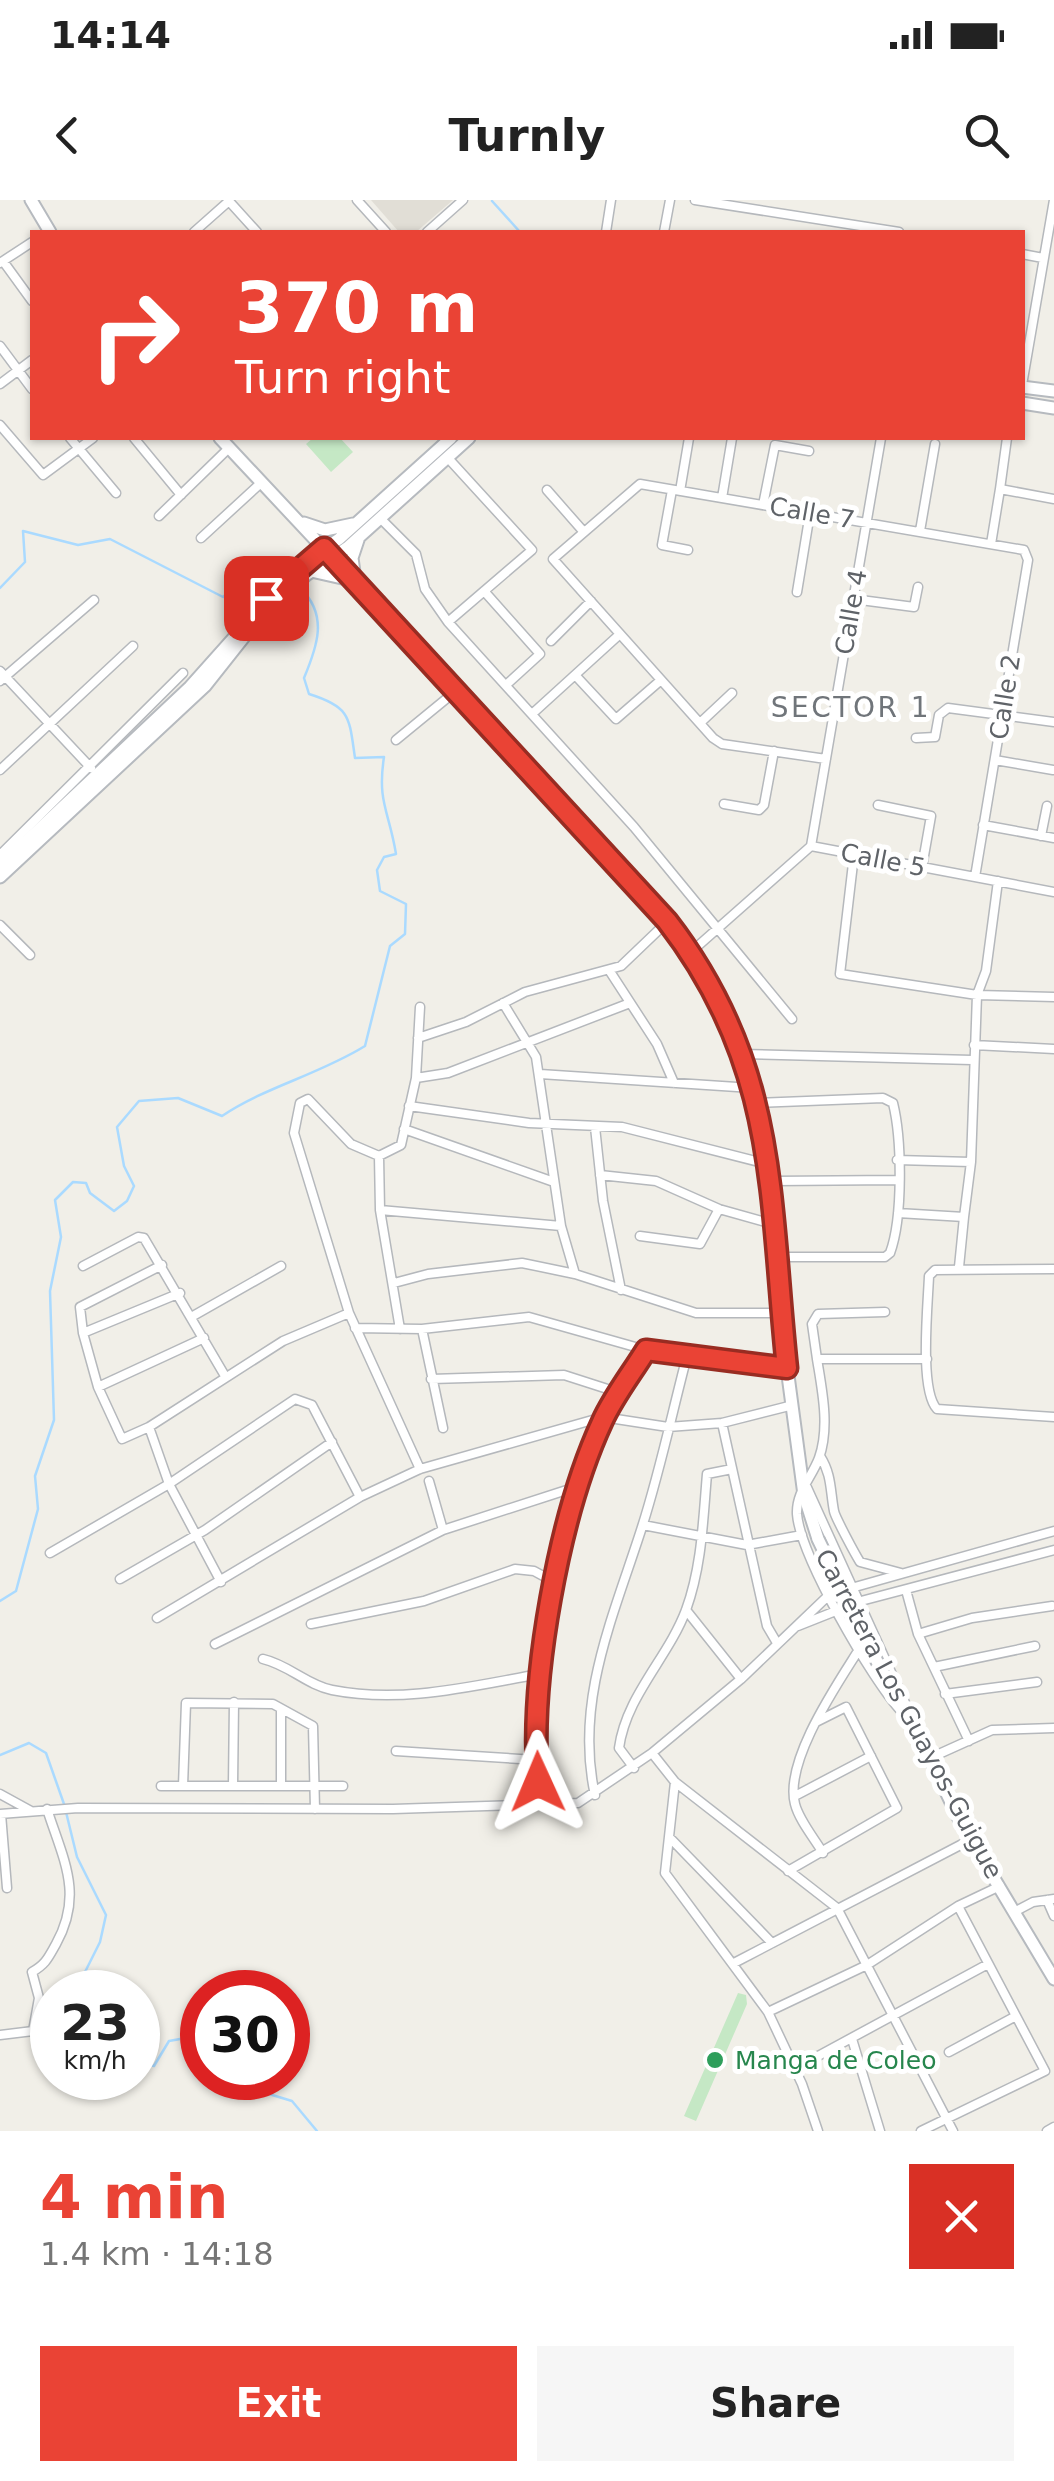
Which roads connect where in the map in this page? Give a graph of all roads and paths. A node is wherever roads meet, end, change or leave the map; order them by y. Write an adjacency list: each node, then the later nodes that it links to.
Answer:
1 (31, 200): 9 (main road)
2 (357, 200): 12 (street)
3 (463, 200): 13 (street)
4 (611, 200): 14 (street)
5 (670, 200): 15 (street)
6 (695, 200): 16 (street)
7 (1054, 200): 17 (street)
8 (228, 201): 10 (street); 11 (street)
9 (48, 230)
10 (196, 230)
11 (255, 230)
12 (384, 230)
13 (429, 230)
14 (606, 230)
15 (664, 230)
16 (868, 230)
17 (1050, 242): 20 (street)
18 (30, 243): 21 (street)
19 (1025, 255): 20 (street)
20 (1043, 258): 25 (street)
21 (1, 262): 22 (street)
22 (30, 298)
23 (0, 346): 26 (street)
24 (30, 361): 26 (street)
25 (1025, 368)
26 (18, 370): 27 (street); 28 (street)
27 (0, 384)
28 (30, 386)
29 (1025, 386): 30 (main road)
30 (1054, 391)
31 (1025, 403): 32 (main road)
32 (1054, 408)
33 (0, 426): 45 (street)
34 (72, 440): 45 (street)
35 (90, 440): 45 (street)
36 (136, 440): 53 (street)
37 (449, 440): 61 (main road)
38 (467, 440): 47 (main road)
39 (688, 440): 51 (street)
40 (732, 440): 54 (street)
41 (881, 440): 62 (street, Calle 4)
42 (1007, 440): 49 (street)
43 (225, 442): 48 (main road, Carretera Los Guayos-Guigue); 53 (street)
44 (935, 444): 64 (street)
45 (79, 449): 52 (street)
46 (809, 451): 56 (street)
47 (448, 457): 60 (main road); 74 (street)
48 (262, 482): 59 (main road, Carretera Los Guayos-Guigue); 66 (street)
49 (1000, 489): 55 (street); 67 (street)
50 (546, 490): 63 (street)
51 (676, 490): 54 (street, Calle 7); 63 (street, Calle 7); 69 (street)
52 (116, 493)
53 (181, 496): 58 (street)
54 (722, 498): 56 (street, Calle 7)
55 (1054, 499)
56 (764, 505): 57 (street, Calle 7)
57 (810, 513): 62 (street, Calle 7); 75 (street)
58 (159, 516)
59 (296, 518): 61 (main road); 68 (main road, Carretera Los Guayos-Guigue); 71 (main road)
60 (380, 518): 65 (main road); 80 (street)
61 (360, 520): 68 (main road)
62 (866, 522): 64 (street, Calle 7); 76 (street, Calle 4)
63 (583, 531): 78 (street)
64 (920, 532): 67 (street, Calle 7)
65 (362, 534): 70 (main road); 72 (main road)
66 (201, 538)
67 (991, 544): 92 (street, Calle 2)
68 (324, 548): 70 (main road, Carretera Los Guayos-Guigue); 71 (main road)
69 (688, 550)
70 (334, 558): 71 (main road); 72 (main road, Carretera Los Guayos-Guigue)
71 (304, 569): 72 (main road); 79 (main road)
72 (357, 584): 89 (main road, Carretera Los Guayos-Guigue)
73 (918, 587): 76 (street)
74 (484, 591): 80 (street); 88 (street)
75 (798, 592)
76 (853, 599): 99 (street, Calle 4)
77 (94, 600): 86 (street)
78 (591, 601): 81 (street); 82 (street)
79 (270, 602): 113 (main road); 116 (main road)
80 (448, 622): 88 (street)
81 (620, 634): 85 (street); 87 (street)
82 (551, 641)
83 (133, 646): 93 (street)
84 (184, 673): 101 (street)
85 (576, 675): 87 (street); 91 (street)
86 (2, 676): 93 (street)
87 (661, 680): 95 (street)
88 (506, 685): 91 (street)
89 (456, 690): 97 (street); 119 (main road, Carretera Los Guayos-Guigue)
90 (732, 693): 95 (street)
91 (532, 714): 121 (street)
92 (1002, 714): 94 (street); 96 (street); 100 (street, Calle 2)
93 (49, 722): 101 (street); 102 (street)
94 (1054, 722)
95 (700, 723): 98 (street)
96 (916, 738)
97 (396, 740)
98 (774, 752): 99 (street); 104 (street)
99 (826, 759): 110 (street, Calle 4)
100 (995, 760): 103 (street); 107 (street, Calle 2)
101 (91, 768): 111 (street)
102 (0, 770)
103 (1053, 770)
104 (724, 804)
105 (878, 805): 114 (street)
106 (1047, 806): 108 (street)
107 (983, 825): 108 (street); 115 (street, Calle 2)
108 (1042, 836): 109 (street)
109 (1054, 838)
110 (811, 846): 112 (street, Calle 5); 121 (street, Calle 5)
111 (0, 854)
112 (854, 855): 114 (street, Calle 5); 125 (street)
113 (0, 866)
114 (922, 868): 115 (street, Calle 5)
115 (975, 877): 117 (street, Calle 5)
116 (0, 878)
117 (998, 881): 118 (street, Calle 5); 125 (street)
118 (1054, 892)
119 (667, 921): 122 (main road, Carretera Los Guayos-Guigue); 124 (street)
120 (0, 925): 123 (street)
121 (718, 932): 122 (street, Calle 5); 130 (street)
122 (692, 952): 135 (main road, Carretera Los Guayos-Guigue)
123 (30, 954)
124 (609, 970): 127 (street); 128 (street)
125 (977, 996): 126 (street); 133 (street)
126 (1054, 997)
127 (503, 1003): 131 (street); 132 (street)
128 (630, 1003): 132 (street); 139 (street)
129 (420, 1007): 131 (street)
130 (792, 1019)
131 (418, 1038): 138 (street)
132 (526, 1042): 137 (street); 138 (street)
133 (974, 1045): 134 (street); 136 (street)
134 (1054, 1049)
135 (740, 1054): 136 (street); 140 (main road, Carretera Los Guayos-Guigue)
136 (972, 1060): 148 (street)
137 (540, 1074): 139 (street); 143 (street)
138 (416, 1078): 142 (street)
139 (674, 1083): 140 (street)
140 (752, 1088): 141 (main road, Carretera Los Guayos-Guigue)
141 (758, 1103): 147 (street); 149 (main road, Carretera Los Guayos-Guigue)
142 (409, 1106): 143 (street); 145 (street)
143 (547, 1123): 144 (street); 153 (street)
144 (595, 1127): 149 (street); 150 (street)
145 (404, 1129): 146 (street); 153 (street)
146 (379, 1156): 155 (street); 172 (street)
147 (898, 1160): 148 (street); 151 (street)
148 (971, 1162): 157 (street)
149 (771, 1165): 152 (main road, Carretera Los Guayos-Guigue)
150 (600, 1175): 154 (street); 169 (street)
151 (898, 1180): 152 (street); 156 (street)
152 (773, 1181): 158 (main road, Carretera Los Guayos-Guigue)
153 (554, 1182): 159 (street)
154 (718, 1209): 158 (street); 160 (street)
155 (380, 1210): 159 (street); 168 (street)
156 (898, 1213): 157 (street); 161 (street)
157 (964, 1217): 165 (street)
158 (776, 1225): 161 (main road, Carretera Los Guayos-Guigue)
159 (561, 1226): 167 (street)
160 (640, 1236)
161 (779, 1257): 173 (main road, Carretera Los Guayos-Guigue)
162 (162, 1265): 163 (street); 170 (street); 178 (street)
163 (83, 1266)
164 (281, 1266): 174 (street)
165 (959, 1267): 166 (street); 183 (street)
166 (1054, 1269)
167 (575, 1274): 168 (street); 169 (street)
168 (394, 1283): 176 (street)
169 (621, 1290): 173 (street)
170 (180, 1293): 174 (street); 178 (street)
171 (885, 1312): 182 (street)
172 (349, 1313): 175 (street); 185 (street)
173 (782, 1313): 184 (main road, Carretera Los Guayos-Guigue)
174 (194, 1316): 179 (street)
175 (355, 1328): 176 (street); 198 (street)
176 (400, 1329): 177 (street)
177 (422, 1329): 180 (street); 186 (street)
178 (84, 1333): 187 (street)
179 (204, 1338): 185 (street); 187 (street)
180 (646, 1350): 181 (street); 188 (street)
181 (687, 1356): 184 (street); 195 (street)
182 (817, 1358): 183 (street); 197 (street)
183 (927, 1359): 191 (street)
184 (787, 1368): 189 (main road, Carretera Los Guayos-Guigue)
185 (225, 1376): 193 (street)
186 (432, 1380): 188 (street); 194 (street)
187 (98, 1387): 193 (street)
188 (620, 1393): 190 (street)
189 (792, 1406): 192 (street); 201 (main road, Carretera Los Guayos-Guigue)
190 (604, 1417): 195 (street); 198 (street); 203 (street)
191 (1054, 1417)
192 (722, 1423): 195 (street); 199 (street)
193 (149, 1427): 202 (street)
194 (443, 1428)
195 (668, 1428): 205 (street)
196 (332, 1442): 202 (street); 204 (street); 208 (street)
197 (820, 1456): 201 (street); 214 (street)
198 (420, 1469): 204 (street)
199 (732, 1469): 210 (street); 211 (street)
200 (429, 1481): 206 (street)
201 (804, 1482): 209 (street); 218 (street); 242 (main road, Carretera Los Guayos-Guigue, bridge)
202 (169, 1484): 208 (street); 213 (street)
203 (579, 1486): 206 (street); 217 (street)
204 (360, 1497): 216 (street)
205 (643, 1525): 210 (street); 259 (street)
206 (443, 1530): 230 (street)
207 (1054, 1531): 214 (street)
208 (196, 1535): 215 (street); 216 (street)
209 (802, 1535): 211 (street); 220 (street)
210 (704, 1537): 211 (street); 224 (street)
211 (747, 1545): 229 (street)
212 (1054, 1550): 219 (street)
213 (50, 1553)
214 (906, 1574): 218 (street)
215 (120, 1579)
216 (221, 1582): 225 (street)
217 (556, 1583): 226 (street); 235 (street)
218 (854, 1586): 220 (street); 221 (street)
219 (906, 1590): 221 (street); 228 (street)
220 (830, 1594): 223 (street); 227 (street)
221 (861, 1601): 223 (street); 242 (street)
222 (1052, 1606): 228 (street)
223 (838, 1608): 227 (street); 232 (street)
224 (686, 1610): 236 (street); 250 (street)
225 (158, 1618)
226 (311, 1624)
227 (790, 1630): 229 (street)
228 (918, 1634): 234 (street)
229 (777, 1643): 236 (street)
230 (215, 1644)
231 (1034, 1646): 234 (street)
232 (858, 1651): 241 (street); 242 (street)
233 (262, 1659): 235 (street)
234 (934, 1667): 238 (street)
235 (540, 1674): 249 (street)
236 (741, 1679): 246 (street)
237 (1036, 1682): 238 (street)
238 (945, 1694): 244 (street)
239 (234, 1702): 240 (street); 253 (street); 254 (street)
240 (282, 1709): 255 (street); 256 (street)
241 (816, 1722): 247 (street); 260 (street)
242 (914, 1725): 248 (main road, Carretera Los Guayos-Guigue)
243 (1054, 1728): 244 (street)
244 (969, 1741): 248 (street)
245 (396, 1752): 249 (street)
246 (652, 1753): 250 (street); 251 (street)
247 (871, 1756): 260 (street); 268 (street)
248 (930, 1758): 267 (main road, Carretera Los Guayos-Guigue)
249 (536, 1760): 261 (street)
250 (634, 1768): 259 (street)
251 (675, 1782): 266 (street); 269 (street)
252 (162, 1786): 253 (street)
253 (183, 1786): 254 (street)
254 (232, 1786): 255 (street)
255 (281, 1786): 256 (street)
256 (315, 1786): 257 (street); 263 (street)
257 (343, 1786)
258 (0, 1794): 264 (street)
259 (595, 1795): 261 (street)
260 (794, 1796): 268 (street)
261 (540, 1805): 263 (street)
262 (50, 1809): 263 (street); 264 (street); 285 (street)
263 (315, 1809)
264 (30, 1811): 265 (street)
265 (0, 1814): 271 (street)
266 (672, 1840): 277 (street); 278 (street)
267 (970, 1840): 270 (main road, Carretera Los Guayos-Guigue); 274 (street)
268 (822, 1852): 269 (street)
269 (788, 1871): 274 (street)
270 (1000, 1886): 273 (street); 275 (main road, Carretera Los Guayos-Guigue)
271 (7, 1888)
272 (1051, 1900): 275 (street); 276 (street)
273 (958, 1906): 279 (street); 280 (street)
274 (837, 1908): 277 (street); 279 (street)
275 (1016, 1910): 281 (main road, Carretera Los Guayos-Guigue)
276 (1054, 1916)
277 (772, 1943): 278 (street)
278 (734, 1963): 282 (street)
279 (867, 1964): 282 (street); 284 (street)
280 (988, 1964): 283 (street); 284 (street)
281 (1054, 1979)
282 (768, 2012): 288 (street)
283 (1016, 2016): 287 (street); 289 (street)
284 (893, 2017): 286 (street); 290 (street)
285 (0, 2035)
286 (852, 2039): 288 (street); 293 (street)
287 (949, 2052)
288 (796, 2068): 292 (street)
289 (1049, 2069): 290 (street)
290 (946, 2120): 294 (street); 295 (street)
291 (1054, 2127): 296 (street)
292 (818, 2131)
293 (880, 2131)
294 (921, 2131)
295 (952, 2131)
296 (1047, 2131)

